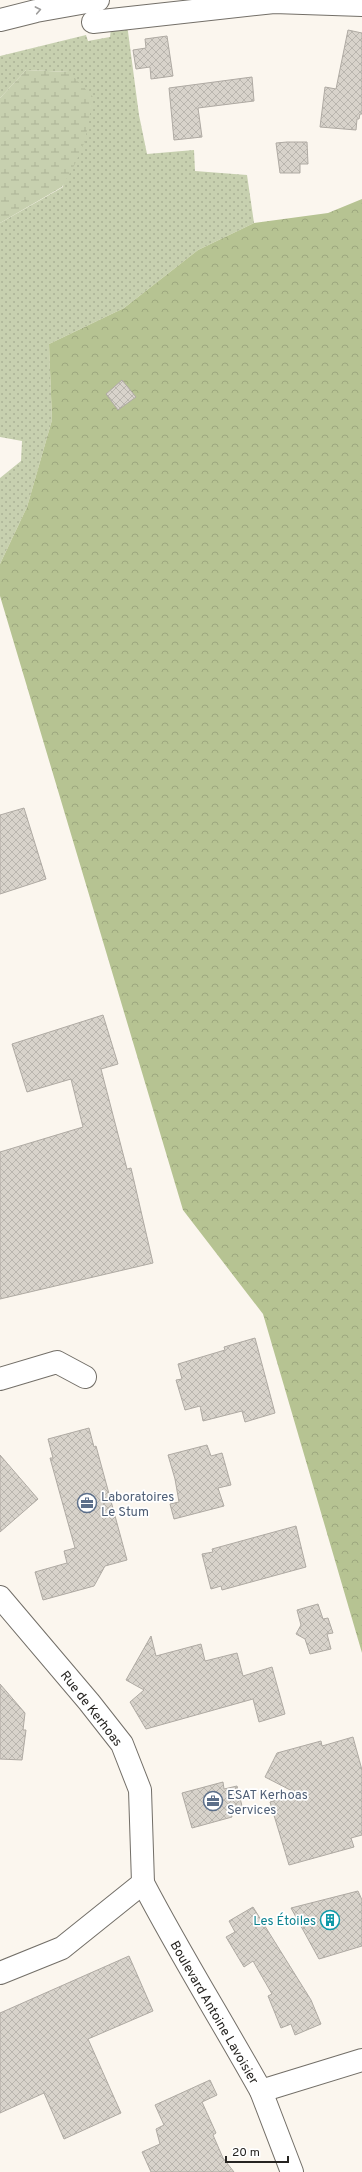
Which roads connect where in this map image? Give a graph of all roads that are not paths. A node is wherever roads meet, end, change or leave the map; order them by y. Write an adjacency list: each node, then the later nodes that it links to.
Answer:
1 (98, 0): 3 (street, one-way to 1)
2 (362, 6): 4 (street)
3 (0, 20)
4 (93, 22)
5 (85, 1377): 6 (street)
6 (0, 1379)
7 (0, 1597): 8 (street, Rue de Kerhoas)
8 (143, 1883): 9 (street); 11 (street, Boulevard Antoine Lavoisier)
9 (0, 1974)
10 (362, 2060): 11 (street, Boulevard Antoine Lavoisier)
11 (261, 2091): 12 (street)
12 (292, 2172)

